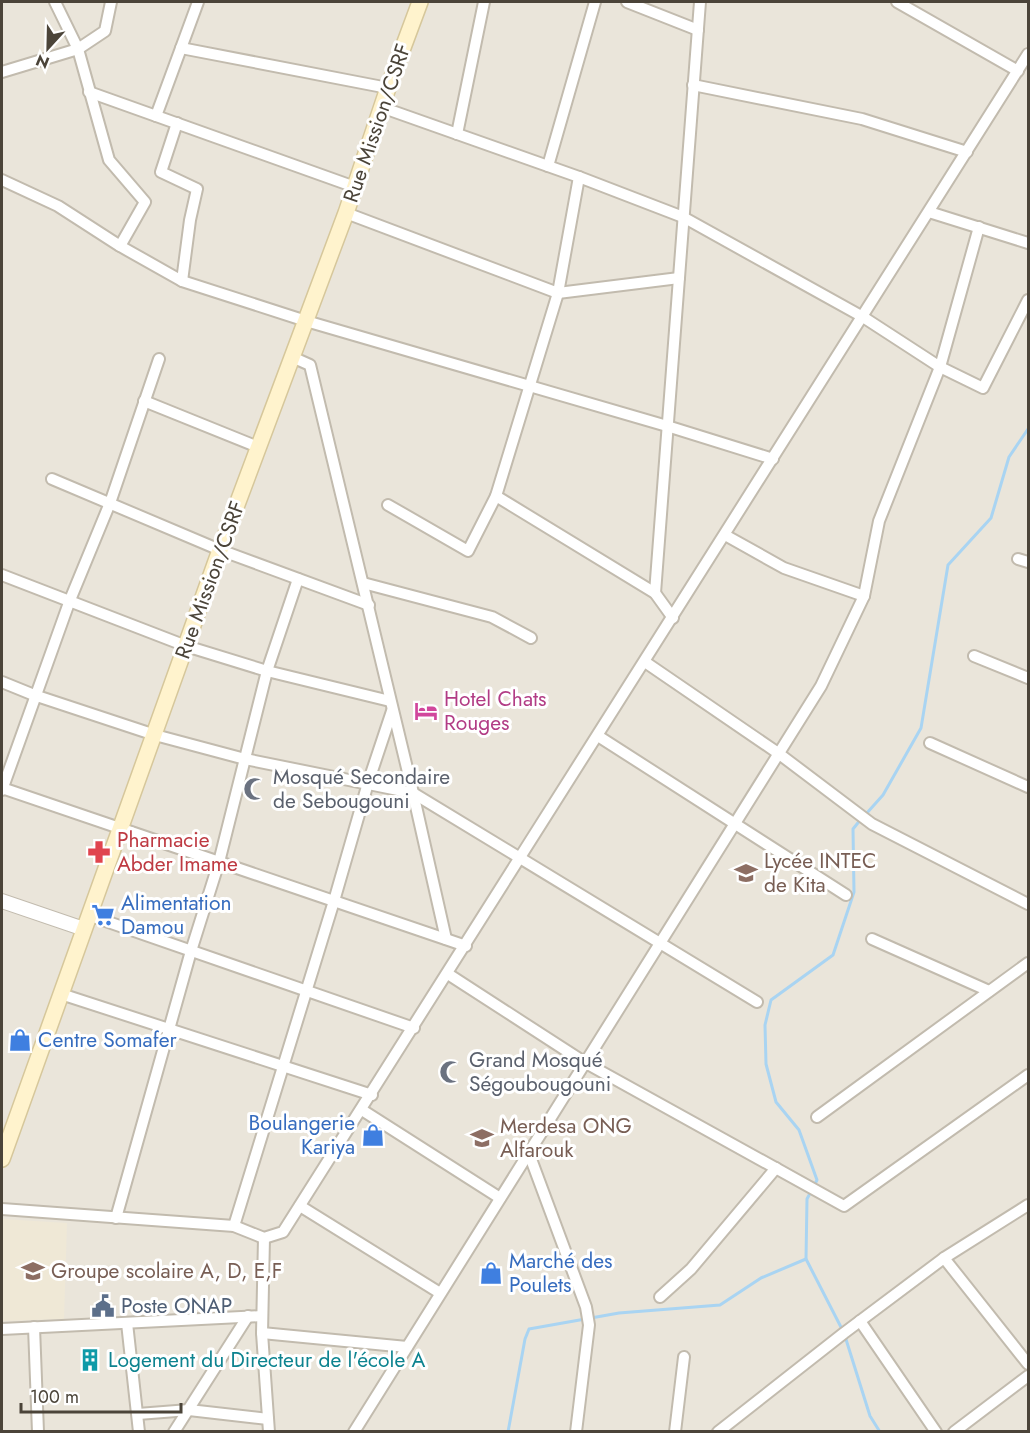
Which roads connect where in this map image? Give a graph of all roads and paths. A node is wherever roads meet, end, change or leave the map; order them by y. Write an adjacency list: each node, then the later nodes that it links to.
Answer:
1 (55, 2): 12 (street)
2 (111, 2): 12 (street)
3 (198, 2): 11 (street)
4 (420, 2): 17 (main road, Rue Mission/CSRF)
5 (484, 2): 22 (street)
6 (595, 2): 24 (street)
7 (627, 2): 10 (street)
8 (700, 2): 10 (street)
9 (897, 2): 14 (street)
10 (698, 30): 16 (street)
11 (181, 48): 17 (street); 20 (street)
12 (78, 49): 15 (street); 18 (street)
13 (1029, 54): 14 (street)
14 (1018, 70): 23 (street)
15 (2, 72)
16 (693, 85): 23 (street); 30 (street)
17 (388, 88): 19 (main road, Rue Mission/CSRF)
18 (89, 92): 20 (street); 33 (street)
19 (381, 108): 22 (street); 27 (main road, Rue Mission/CSRF)
20 (156, 116): 21 (street)
21 (177, 123): 27 (street); 35 (street)
22 (457, 134): 24 (street)
23 (967, 152): 28 (street)
24 (548, 166): 25 (street)
25 (579, 177): 30 (street); 36 (street)
26 (2, 180): 33 (street)
27 (355, 187): 29 (main road, Rue Mission/CSRF)
28 (929, 212): 31 (street); 38 (street)
29 (346, 213): 36 (street); 39 (main road, Rue Mission/CSRF)
30 (683, 217): 34 (street); 38 (street)
31 (979, 227): 32 (street); 42 (street)
32 (1029, 243)
33 (120, 246): 35 (street)
34 (679, 278): 36 (street); 45 (street)
35 (182, 282): 39 (street)
36 (558, 293): 43 (street)
37 (1029, 300): 42 (street)
38 (863, 317): 42 (street); 47 (street)
39 (306, 321): 40 (main road, Rue Mission/CSRF); 43 (street)
40 (292, 357): 46 (main road, Rue Mission/CSRF); 56 (street)
41 (159, 358): 44 (street)
42 (940, 367): 58 (street)
43 (530, 387): 45 (street); 49 (street)
44 (144, 401): 46 (street); 50 (street)
45 (667, 426): 47 (street); 57 (street)
46 (258, 447): 53 (main road, Rue Mission/CSRF)
47 (773, 459): 52 (street)
48 (52, 479): 50 (street)
49 (496, 496): 51 (street); 57 (street)
50 (110, 503): 53 (street); 59 (street)
51 (388, 505)
52 (725, 535): 58 (street); 61 (street)
53 (220, 550): 55 (street); 63 (main road, Rue Mission/CSRF)
54 (2, 575): 59 (street)
55 (298, 579): 60 (street); 66 (street)
56 (363, 583): 60 (street); 62 (street)
57 (654, 593): 61 (street)
58 (864, 596): 74 (street)
59 (70, 600): 63 (street); 69 (street)
60 (369, 605): 70 (street)
61 (672, 618): 65 (street)
62 (531, 638)
63 (186, 646): 66 (street); 71 (main road, Rue Mission/CSRF)
64 (974, 656): 67 (street)
65 (645, 662): 72 (street); 74 (street)
66 (267, 671): 70 (street); 75 (street)
67 (1029, 678)
68 (2, 682): 69 (street)
69 (34, 695): 71 (street); 78 (street)
70 (391, 706): 76 (street); 79 (street)
71 (154, 735): 75 (street); 81 (main road, Rue Mission/CSRF)
72 (598, 735): 80 (street); 82 (street)
73 (930, 743): 77 (street)
74 (778, 753): 80 (street); 87 (street)
75 (245, 759): 76 (street); 83 (street)
76 (368, 783): 79 (street); 85 (street)
77 (1029, 787)
78 (2, 788): 81 (street)
79 (413, 793): 82 (street); 89 (street)
80 (734, 823): 84 (street); 91 (street)
81 (120, 829): 83 (street); 88 (main road, Rue Mission/CSRF)
82 (521, 858): 91 (street); 92 (street)
83 (219, 862): 85 (street); 93 (street)
84 (846, 895)
85 (334, 901): 89 (street); 96 (street)
86 (2, 902): 88 (street)
87 (1029, 904)
88 (86, 922): 93 (street); 98 (main road, Rue Mission/CSRF)
89 (446, 939): 92 (street)
90 (872, 939): 97 (street)
91 (660, 943): 99 (street); 102 (street)
92 (465, 946): 95 (street)
93 (191, 951): 96 (street); 101 (street)
94 (1029, 963): 97 (street)
95 (448, 974): 100 (street); 102 (street)
96 (306, 991): 100 (street); 103 (street)
97 (989, 991): 107 (street)
98 (61, 994): 101 (street); 109 (main road, Rue Mission/CSRF)
99 (757, 1002)
100 (414, 1028): 105 (street)
101 (169, 1029): 103 (street); 115 (street)
102 (584, 1062): 108 (street); 110 (street)
103 (283, 1066): 105 (street); 116 (street)
104 (1029, 1075): 110 (street)
105 (372, 1095): 106 (street)
106 (362, 1110): 111 (street); 113 (street)
107 (817, 1117)
108 (528, 1151): 111 (street); 140 (street)
109 (2, 1159)
110 (776, 1168): 120 (street)
111 (500, 1198): 119 (street)
112 (1029, 1205): 118 (street)
113 (300, 1206): 117 (street); 119 (street)
114 (2, 1209): 115 (street)
115 (116, 1218): 116 (street)
116 (234, 1226): 117 (street)
117 (264, 1238): 122 (street)
118 (944, 1258): 123 (street); 130 (street)
119 (440, 1293): 128 (street)
120 (660, 1297)
121 (248, 1316): 122 (street); 124 (street); 132 (street)
122 (262, 1316): 127 (street)
123 (860, 1321): 142 (street); 143 (street)
124 (127, 1323): 125 (street); 133 (street)
125 (34, 1327): 126 (street); 135 (street)
126 (2, 1329)
127 (262, 1333): 128 (street); 134 (street)
128 (407, 1347): 139 (street)
129 (684, 1357): 141 (street)
130 (1029, 1364)
131 (1029, 1376): 144 (street)
132 (189, 1410): 133 (street); 134 (street); 137 (street)
133 (138, 1414): 136 (street)
134 (268, 1419): 138 (street)
135 (38, 1431)
136 (139, 1431)
137 (174, 1431)
138 (269, 1431)
139 (354, 1431)
140 (576, 1431)
141 (675, 1431)
142 (718, 1431)
143 (936, 1431)
144 (954, 1431)

